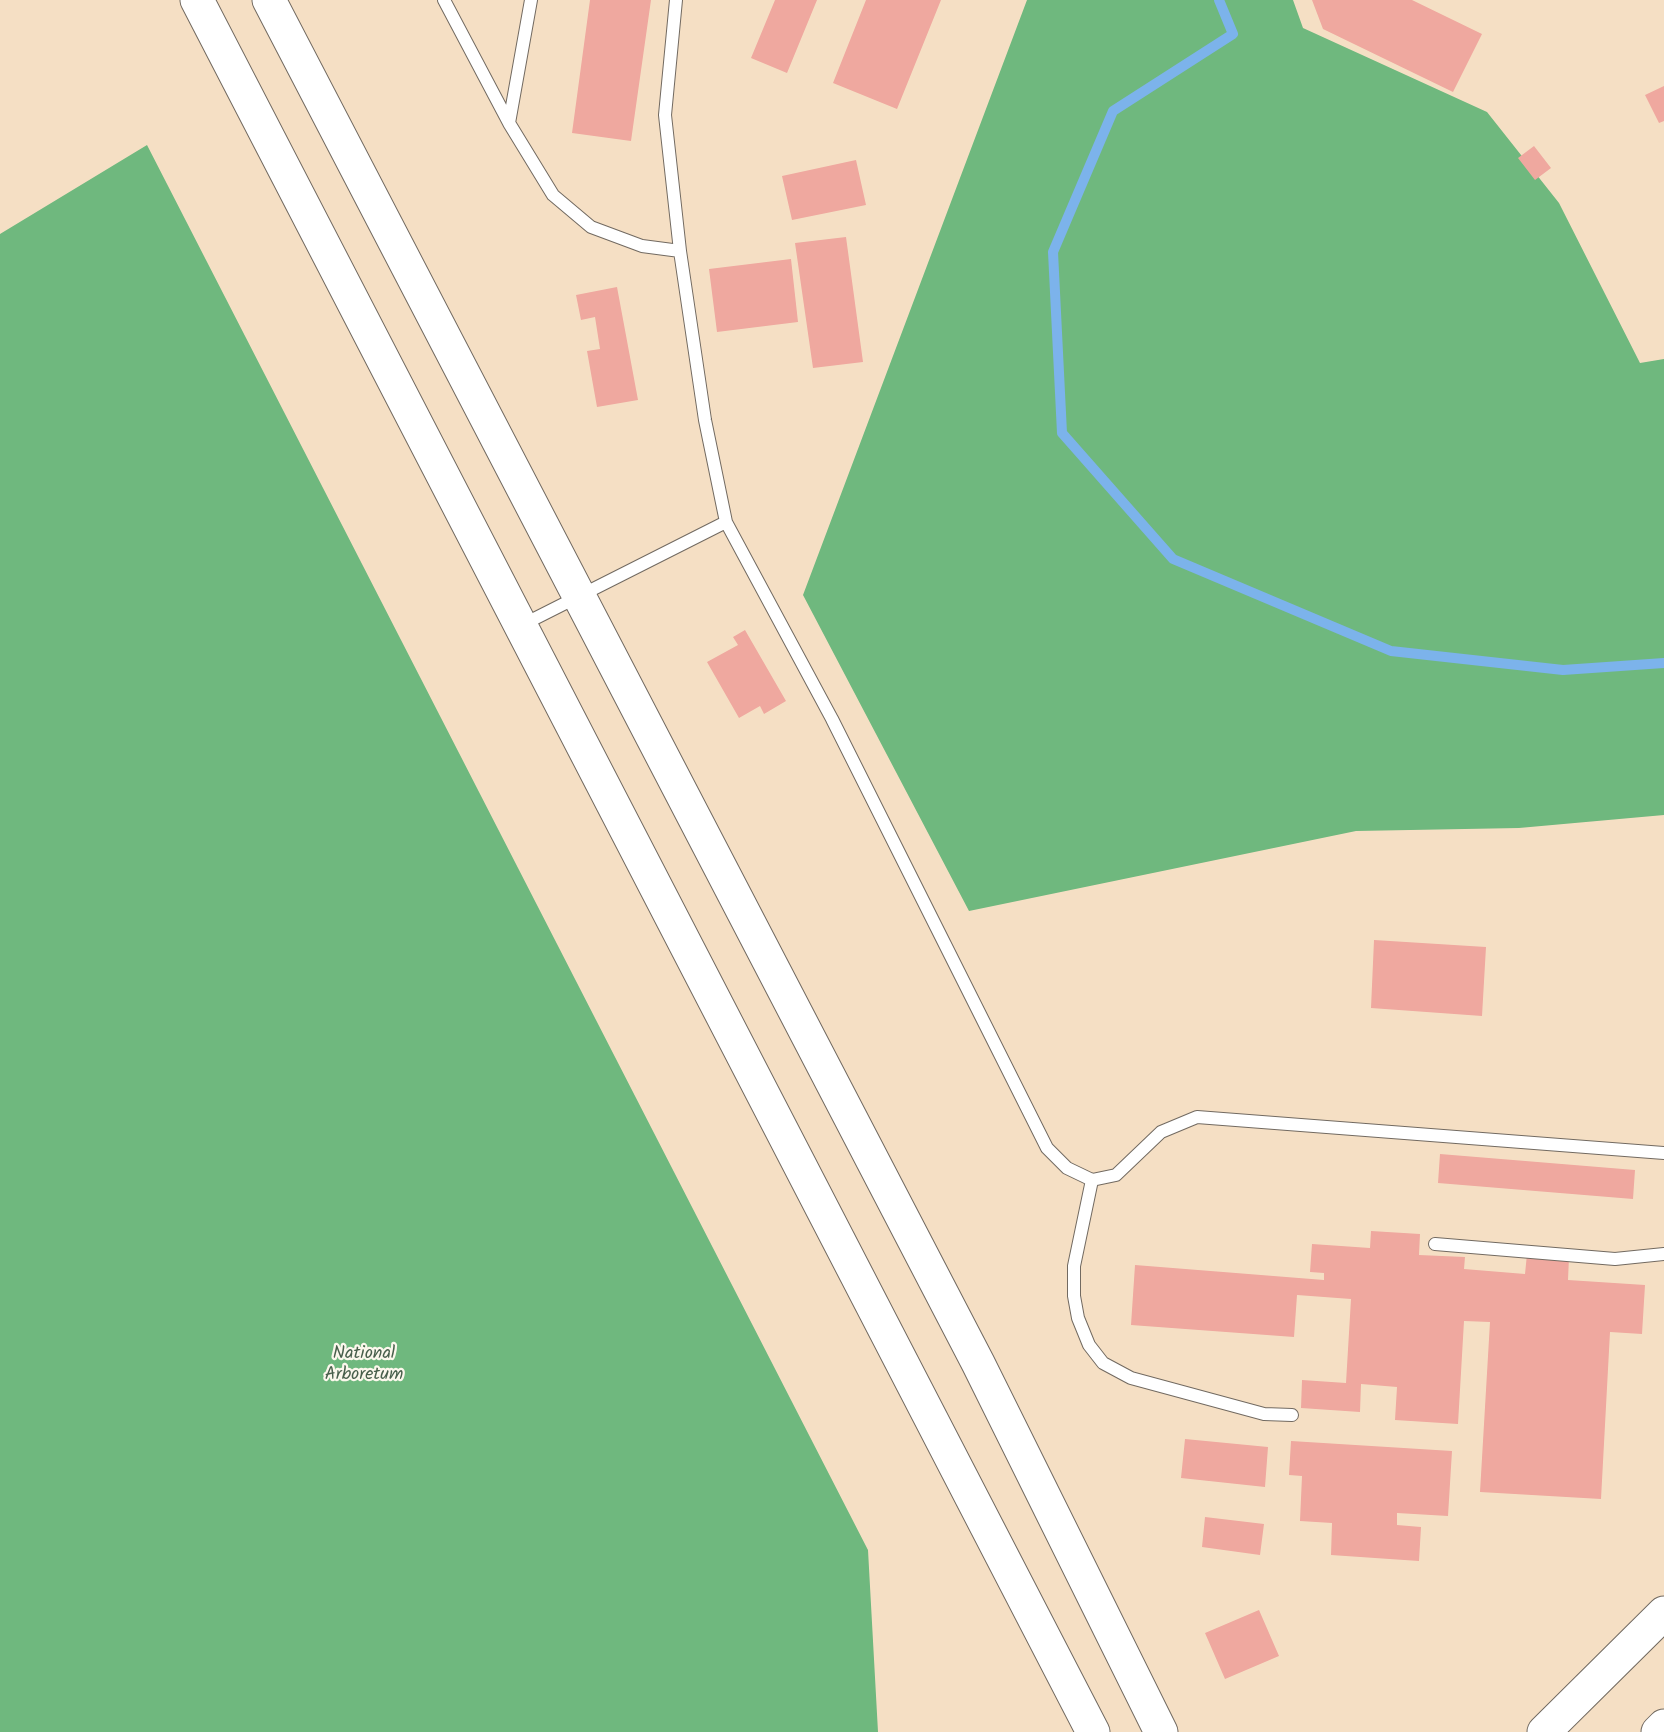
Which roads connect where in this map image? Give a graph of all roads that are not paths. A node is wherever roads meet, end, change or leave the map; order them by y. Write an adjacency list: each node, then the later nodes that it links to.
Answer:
1 (197, 0): 10 (main road)
2 (269, 0): 9 (main road)
3 (444, 0): 6 (lane)
4 (531, 0): 6 (lane)
5 (676, 0): 7 (lane)
6 (509, 123): 7 (lane)
7 (680, 251): 8 (lane)
8 (726, 522): 9 (lane); 12 (lane)
9 (580, 597): 10 (lane); 19 (main road)
10 (522, 625): 18 (main road)
11 (1664, 1154): 12 (lane)
12 (1092, 1180): 15 (lane)
13 (1435, 1244): 14 (lane)
14 (1664, 1254)
15 (1292, 1415)
16 (1664, 1612): 20 (main road)
17 (1664, 1726): 21 (main road)
18 (1093, 1732)
19 (1161, 1732)
20 (1544, 1732)
21 (1658, 1732)

